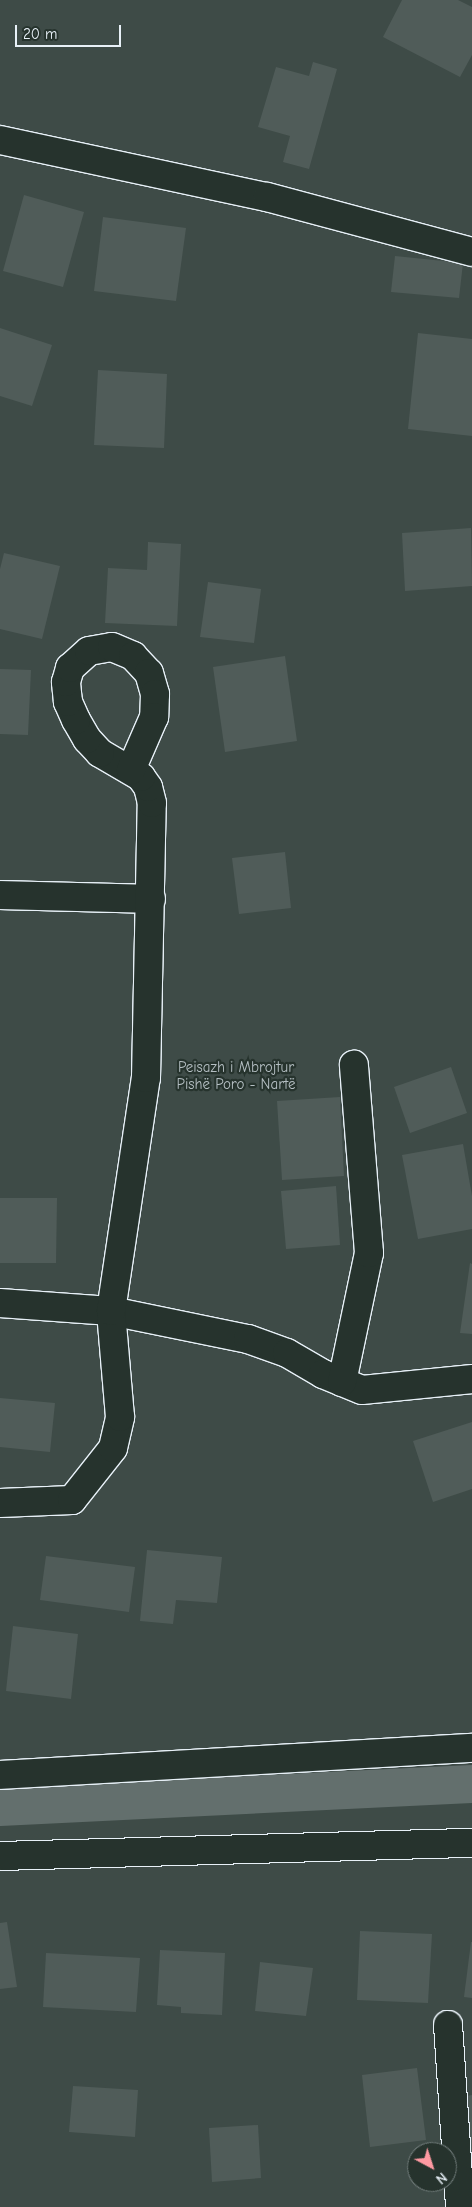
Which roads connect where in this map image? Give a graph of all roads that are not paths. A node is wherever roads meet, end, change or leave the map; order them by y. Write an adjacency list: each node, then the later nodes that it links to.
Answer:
1 (0, 140): 2 (street)
2 (472, 252)
3 (131, 770): 5 (street)
4 (0, 895): 5 (street)
5 (151, 899): 8 (street)
6 (354, 1065): 10 (street)
7 (0, 1303): 8 (street)
8 (112, 1311): 10 (street); 11 (street)
9 (472, 1379): 10 (street)
10 (342, 1382)
11 (0, 1503)
12 (472, 1748): 13 (street)
13 (0, 1775)
14 (472, 1843): 15 (street)
15 (0, 1856)
16 (448, 2025): 17 (street)
17 (460, 2207)

